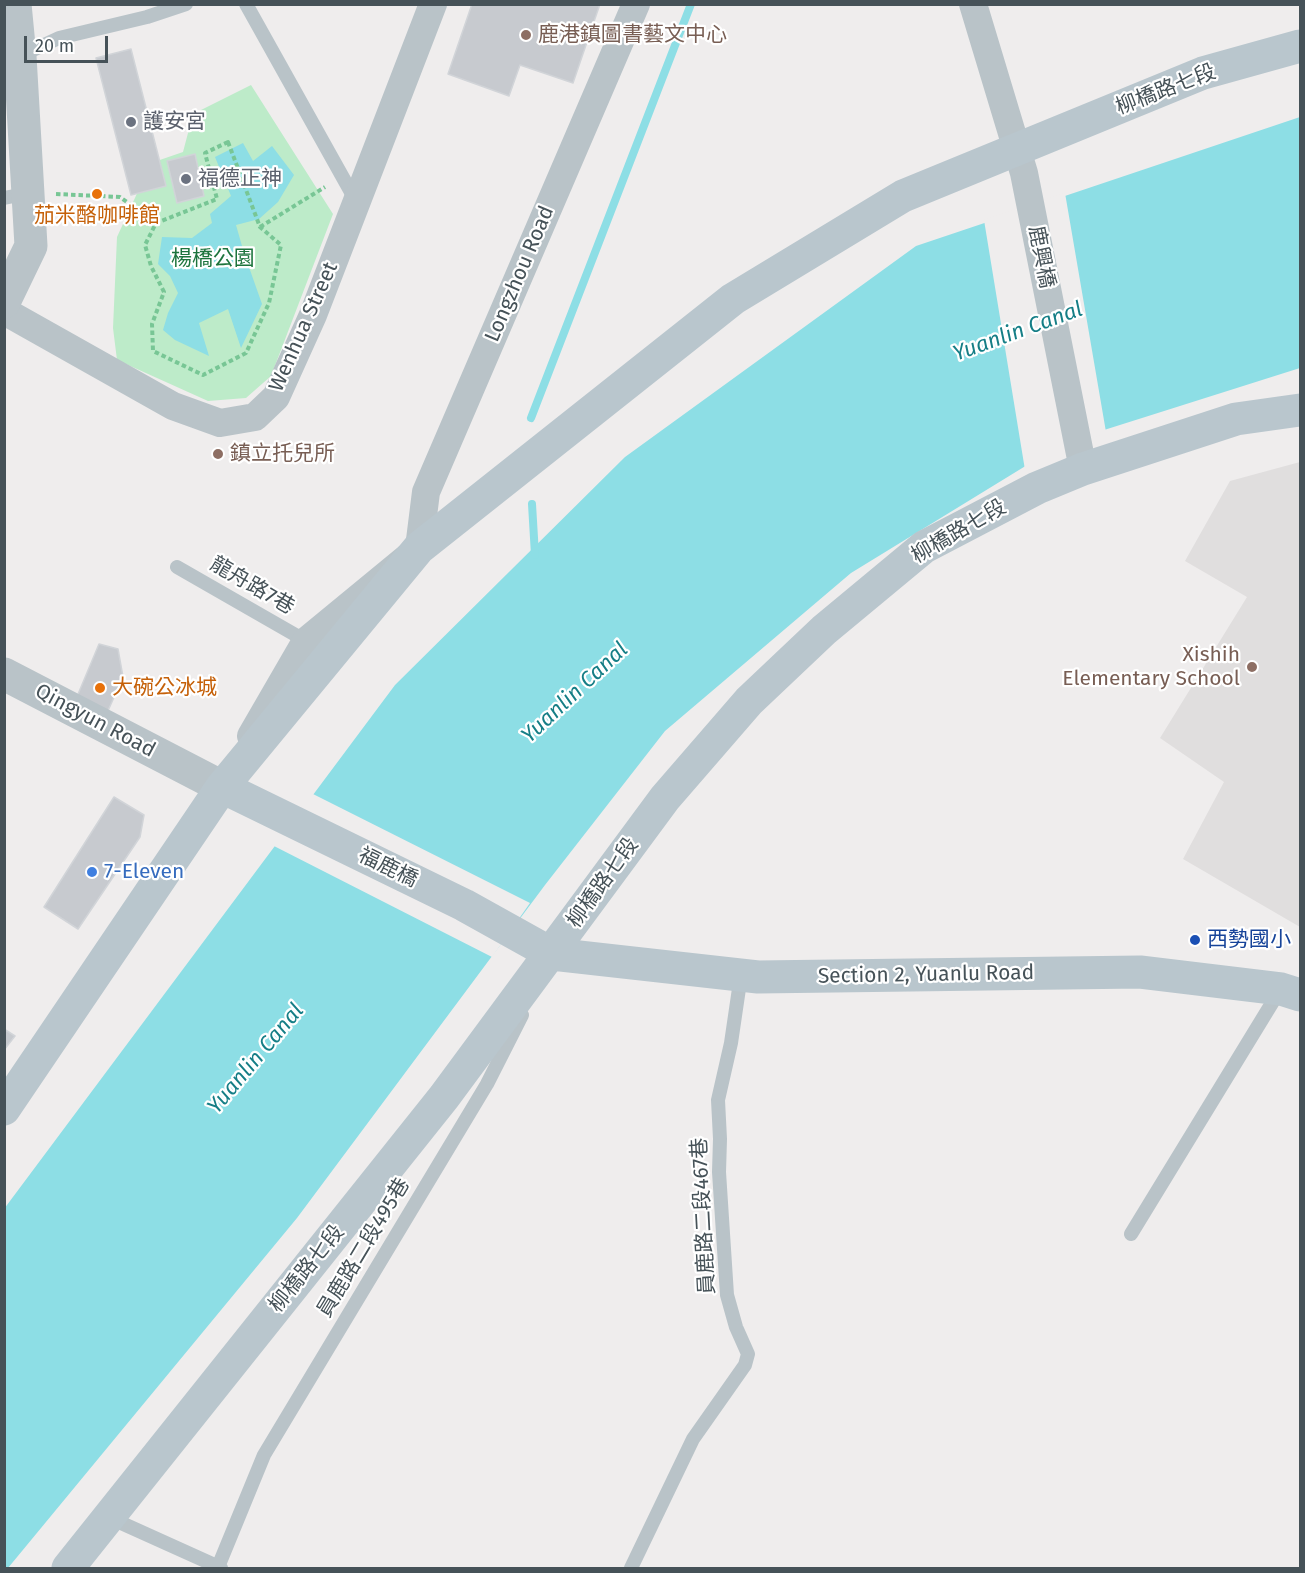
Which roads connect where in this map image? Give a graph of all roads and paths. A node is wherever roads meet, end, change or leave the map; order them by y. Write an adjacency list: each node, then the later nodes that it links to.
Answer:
1 (15, 4): 8 (street)
2 (186, 4): 8 (lane)
3 (246, 4): 10 (lane)
4 (433, 4): 12 (street, Wenhua Street)
5 (636, 4): 19 (street, Longzhou Road)
6 (973, 4): 9 (street, 鹿興橋)
7 (1300, 46): 9 (main road, 柳橋路七段)
8 (12, 59): 11 (street)
9 (1021, 161): 18 (street, 鹿興橋); 19 (main road, 柳橋路七段)
10 (342, 176): 12 (lane); 14 (path)
11 (16, 195): 13 (path); 15 (street)
12 (357, 202): 16 (street, Wenhua Street)
13 (156, 223): 14 (path); 14 (path)
14 (260, 227)
15 (4, 302)
16 (4, 311)
17 (1300, 410): 18 (main road, 柳橋路七段)
18 (1081, 458): 24 (main road, 柳橋路七段)
19 (419, 548): 21 (street); 23 (main road, 柳橋路七段)
20 (177, 567): 21 (lane, 龍舟路7巷)
21 (306, 640): 23 (street)
22 (4, 674): 23 (street, Qingyun Road)
23 (222, 787): 24 (main road, 福鹿橋); 27 (main road, 柳橋路七段)
24 (552, 954): 25 (main road, Section 2, Yuanlu Road); 29 (main road, 柳橋路七段); 30 (lane, 員鹿路二段495巷)
25 (741, 974): 26 (main road, Section 2, Yuanlu Road); 32 (lane, 員鹿路二段467巷)
26 (1291, 992): 28 (lane)
27 (4, 1109)
28 (1131, 1234)
29 (108, 1517): 30 (lane); 31 (main road, 柳橋路七段)
30 (220, 1568)
31 (68, 1569)
32 (632, 1569)

